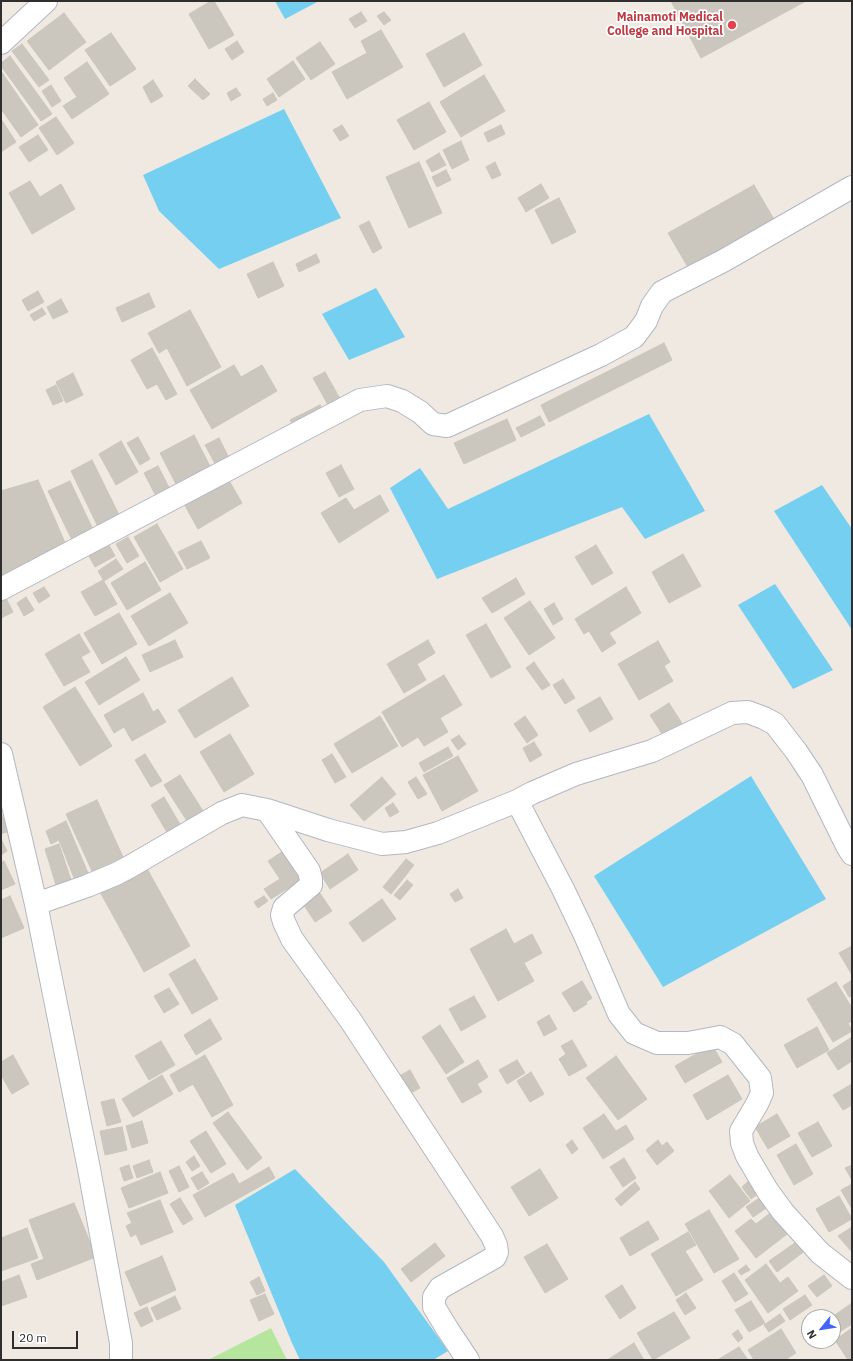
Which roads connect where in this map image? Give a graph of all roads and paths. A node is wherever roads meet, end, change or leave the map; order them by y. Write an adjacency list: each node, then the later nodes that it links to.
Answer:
1 (46, 1): 2 (street)
2 (1, 43)
3 (852, 187): 4 (street)
4 (1, 589)
5 (1, 754): 9 (street)
6 (517, 801): 7 (street); 8 (street); 10 (street)
7 (267, 810): 9 (street); 12 (street)
8 (852, 854)
9 (36, 904): 11 (street)
10 (852, 1278)
11 (121, 1360)
12 (468, 1360)

